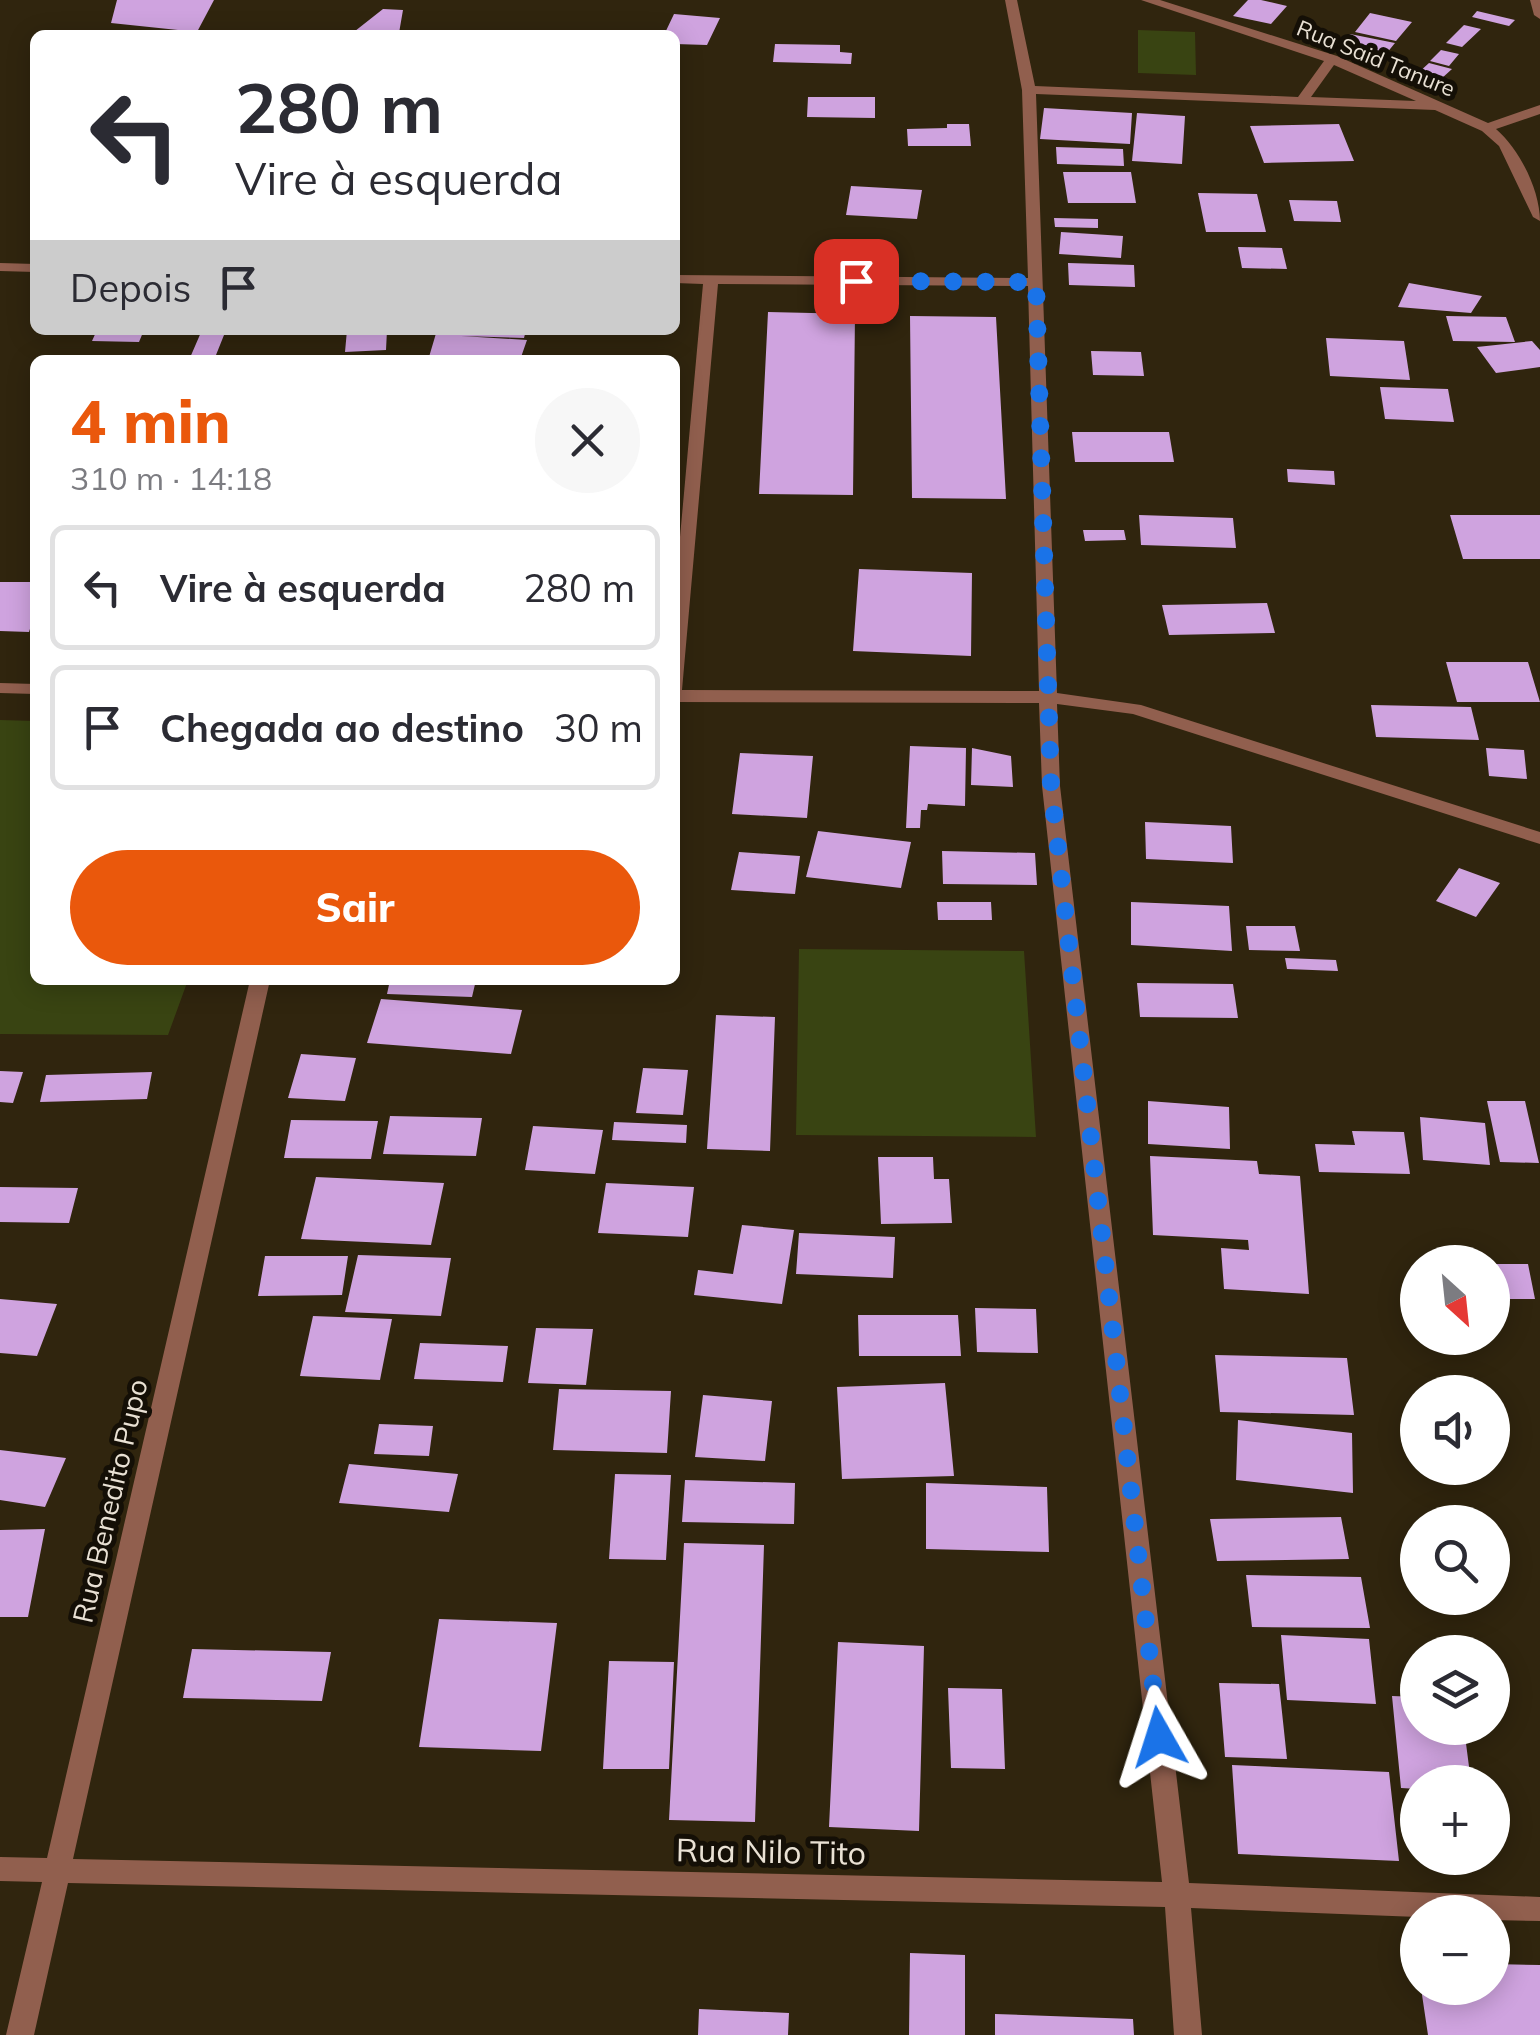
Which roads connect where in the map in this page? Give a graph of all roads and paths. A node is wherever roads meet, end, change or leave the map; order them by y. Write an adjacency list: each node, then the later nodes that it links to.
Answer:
1 (1011, 0): 6 (street)
2 (1147, 0): 5 (street, Rua Said Tanure)
3 (1536, 0): 4 (street)
4 (1540, 15)
5 (1332, 58): 7 (street); 8 (street, Rua Said Tanure)
6 (1029, 90): 7 (street); 16 (street)
7 (1300, 103): 8 (street)
8 (1447, 107): 10 (street, Rua Said Tanure)
9 (1540, 109): 10 (street)
10 (1487, 128): 11 (street, Rua Said Tanure)
11 (1540, 217)
12 (0, 267): 13 (street)
13 (30, 268)
14 (680, 280): 15 (street)
15 (711, 280): 16 (street); 17 (street)
16 (1036, 282): 21 (street)
17 (680, 631)
18 (0, 688): 19 (street)
19 (30, 689)
20 (680, 696): 21 (street)
21 (1047, 698): 22 (street); 26 (street)
22 (1540, 838)
23 (259, 985): 25 (street, Rua Benedito Pupo)
24 (0, 1869): 25 (street, Rua Nilo Tito)
25 (56, 1872): 26 (street, Rua Nilo Tito); 28 (street, Rua Benedito Pupo)
26 (1177, 1895): 27 (street, Rua Nilo Tito); 29 (street)
27 (1540, 1909)
28 (20, 2035)
29 (1188, 2035)

